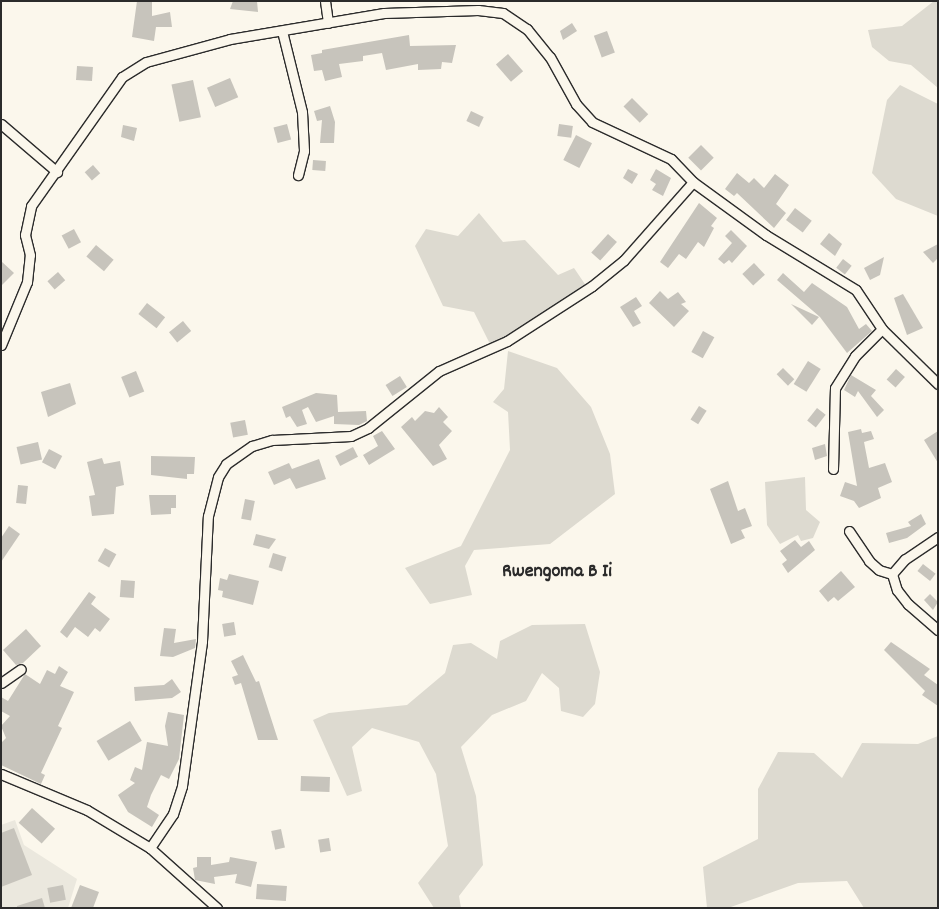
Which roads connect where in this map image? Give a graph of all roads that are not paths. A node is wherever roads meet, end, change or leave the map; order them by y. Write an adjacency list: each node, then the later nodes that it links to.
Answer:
1 (325, 1): 2 (street)
2 (328, 23): 3 (street); 7 (street)
3 (282, 32): 5 (street); 6 (street)
4 (1, 124): 5 (street)
5 (57, 172): 9 (street)
6 (298, 175)
7 (693, 182): 8 (street); 19 (street)
8 (882, 329): 10 (street); 11 (street)
9 (1, 345)
10 (938, 384)
11 (833, 469)
12 (849, 531): 14 (street)
13 (938, 537): 14 (street)
14 (892, 574): 15 (street)
15 (938, 630)
16 (21, 669): 17 (street)
17 (1, 683)
18 (1, 774): 19 (street)
19 (150, 848): 20 (street)
20 (217, 908)

